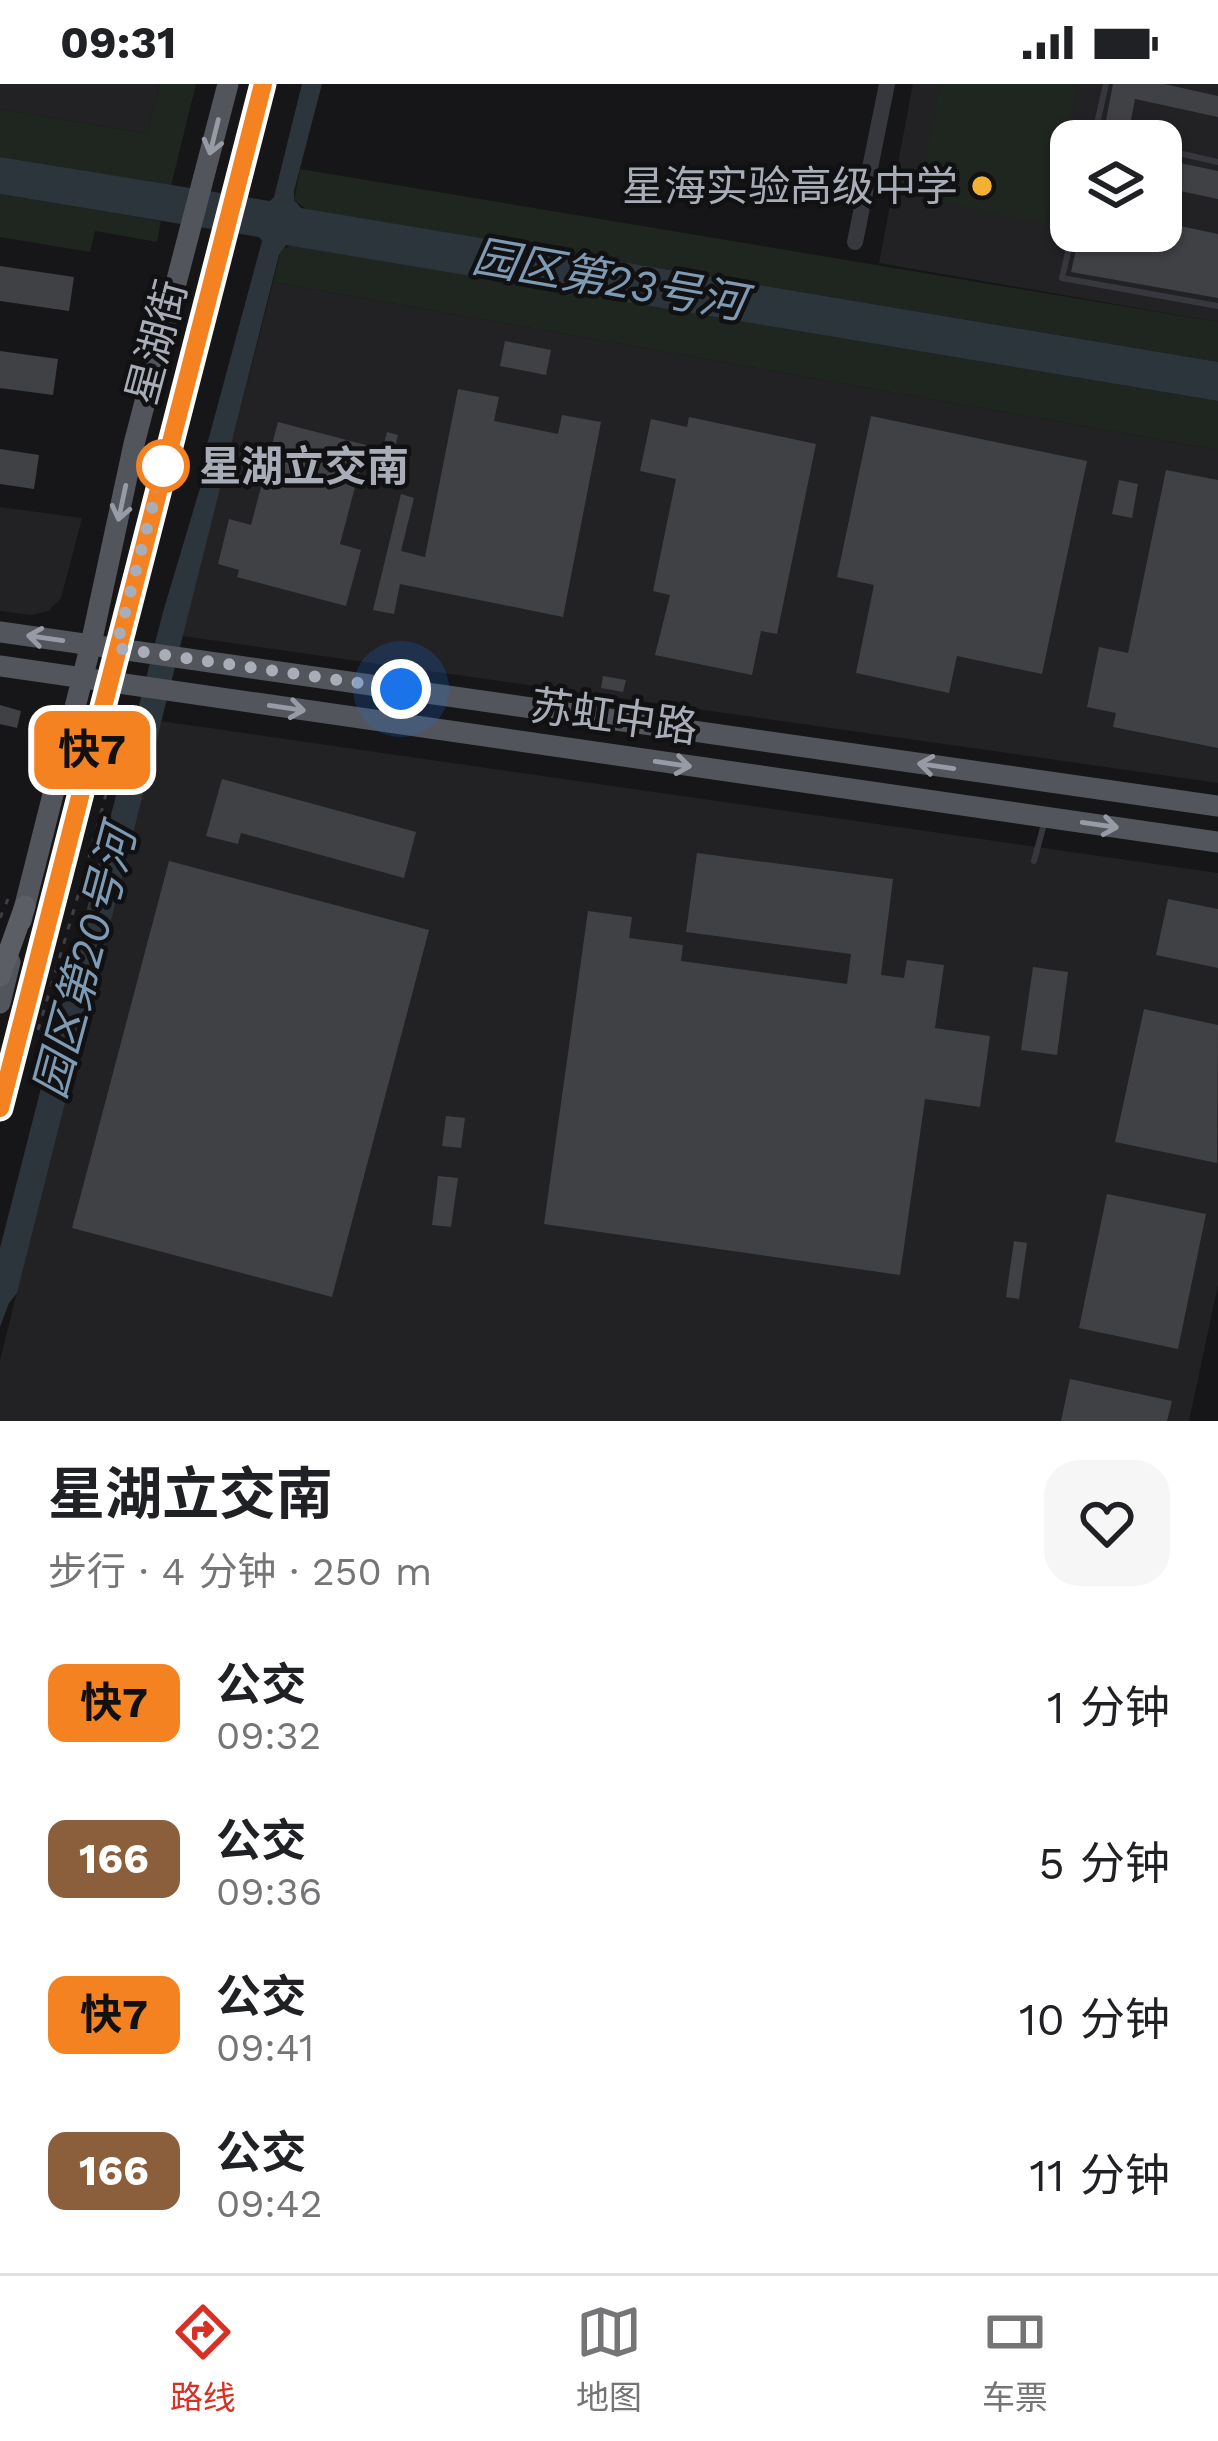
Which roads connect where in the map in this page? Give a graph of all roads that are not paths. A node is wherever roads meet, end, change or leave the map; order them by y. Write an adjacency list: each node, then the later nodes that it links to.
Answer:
1 (228, 84): 12 (main road, 星湖街, one-way to 12)
2 (262, 84): 13 (main road, 星湖街)
3 (887, 84): 8 (street)
4 (1106, 84): 5 (lane)
5 (1100, 120)
6 (1182, 153): 7 (lane)
7 (1218, 161)
8 (855, 242)
9 (1068, 252): 10 (lane)
10 (1218, 306)
11 (0, 632): 12 (main road, 苏虹中路, one-way to 11)
12 (91, 644): 13 (main road, 苏虹中路); 15 (main road, 星湖街)
13 (116, 648): 16 (main road, 星湖街); 17 (main road, 苏虹中路, one-way to 13)
14 (0, 665): 15 (main road, 苏虹中路)
15 (82, 678): 16 (main road, 苏虹中路); 22 (main road, 星湖街)
16 (127, 686): 19 (main road, 苏虹中路, one-way to 19); 25 (main road, 星湖街, bridge)
17 (1054, 782): 18 (main road, 苏虹中路); 19 (lane)
18 (1218, 806)
19 (1046, 817): 20 (main road, 苏虹中路, one-way to 20); 21 (lane)
20 (1218, 842)
21 (1034, 861)
22 (25, 905): 23 (highway); 24 (main road, 星湖街)
23 (0, 976)
24 (0, 1003)
25 (0, 1108)

